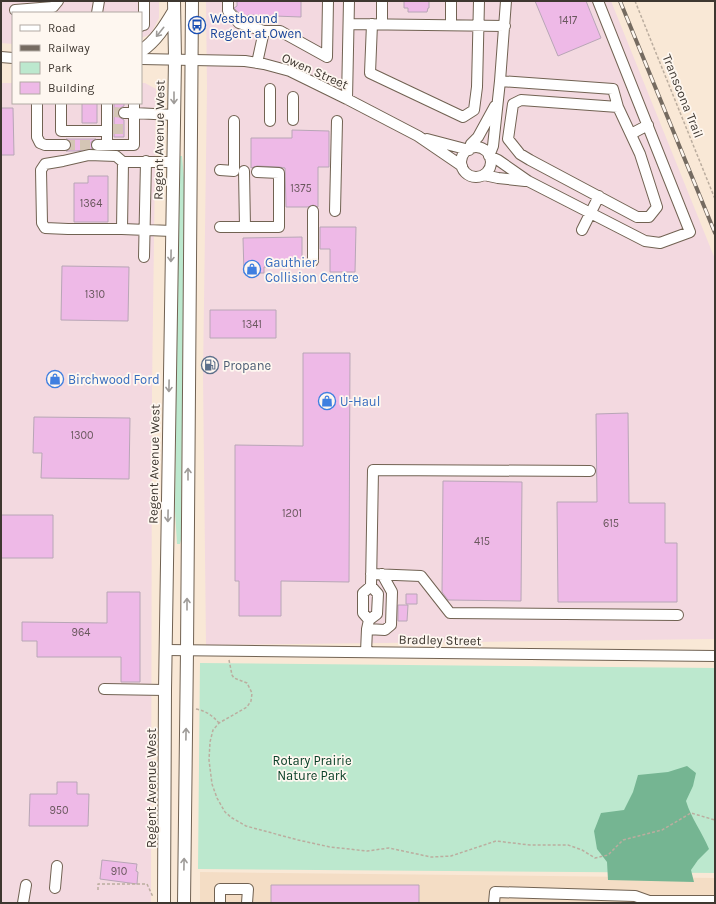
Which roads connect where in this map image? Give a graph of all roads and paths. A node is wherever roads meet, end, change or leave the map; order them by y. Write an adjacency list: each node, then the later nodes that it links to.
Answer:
1 (58, 1): 15 (street)
2 (99, 1): 16 (street)
3 (144, 1): 19 (street)
4 (192, 1): 29 (main road)
5 (228, 1): 23 (street)
6 (328, 1): 23 (street)
7 (349, 1): 17 (street)
8 (382, 1): 18 (street)
9 (451, 1): 20 (street)
10 (479, 1): 21 (street)
11 (506, 1): 22 (street)
12 (598, 1): 46 (street)
13 (635, 1): 64 (path, Transcona Trail)
14 (174, 6): 24 (main road, one-way to 24); 28 (main road, Regent Avenue West)
15 (15, 8)
16 (97, 12)
17 (349, 24): 18 (street); 34 (street)
18 (377, 24): 20 (street); 21 (street)
19 (142, 25)
20 (451, 25): 21 (street)
21 (478, 25): 22 (street)
22 (505, 26): 31 (street)
23 (264, 31): 30 (street)
24 (142, 50)
25 (1, 57): 26 (street)
26 (12, 58)
27 (142, 59): 28 (street, Owen Street)
28 (175, 60): 29 (street, Owen Street); 41 (main road, Regent Avenue West, one-way to 41)
29 (190, 60): 30 (street, Owen Street); 83 (main road, one-way to 29)
30 (257, 63): 34 (street, Owen Street)
31 (500, 81): 35 (street); 38 (street)
32 (270, 89): 44 (street)
33 (294, 97): 42 (street)
34 (347, 99): 49 (street, Owen Street)
35 (498, 99): 53 (street); 54 (street)
36 (37, 104): 50 (street)
37 (61, 104): 47 (street)
38 (618, 106): 48 (street); 63 (street)
39 (109, 109): 47 (street)
40 (131, 109): 41 (street); 52 (street)
41 (174, 115): 57 (main road, Regent Avenue West)
42 (293, 120)
43 (234, 121): 60 (street)
44 (270, 121)
45 (337, 121): 66 (street)
46 (648, 125): 48 (street); 67 (street)
47 (109, 130): 52 (street)
48 (630, 134): 63 (street)
49 (418, 136): 53 (street); 58 (street, Owen Street)
50 (65, 145)
51 (97, 145): 52 (street)
52 (107, 145)
53 (468, 150): 54 (street); 58 (street)
54 (489, 156): 61 (street); 62 (street)
55 (146, 161): 56 (street); 57 (street); 71 (street)
56 (123, 162): 70 (street); 70 (street)
57 (172, 162): 73 (main road, Regent Avenue West)
58 (462, 166): 61 (street, Owen Street)
59 (220, 170): 60 (street)
60 (246, 172): 69 (street); 69 (street)
61 (484, 175): 62 (street)
62 (528, 181): 67 (street)
63 (599, 196): 67 (street)
64 (715, 199)
65 (314, 211): 75 (street)
66 (335, 211)
67 (590, 213): 72 (street)
68 (220, 227): 69 (street)
69 (245, 227)
70 (122, 229): 71 (street)
71 (144, 230): 73 (street); 74 (street)
72 (582, 230)
73 (172, 231): 82 (main road, Regent Avenue West, one-way to 82)
74 (144, 257)
75 (313, 261)
76 (590, 471): 77 (street)
77 (371, 574): 78 (street); 79 (street)
78 (382, 574): 80 (street); 81 (street)
79 (371, 586): 81 (street); 81 (street)
80 (678, 615)
81 (368, 625): 84 (street)
82 (166, 650): 83 (street, Bradley Street); 88 (main road, Regent Avenue West)
83 (187, 650): 84 (street, Bradley Street); 101 (main road, one-way to 83)
84 (366, 652): 85 (street, Bradley Street)
85 (715, 656)
86 (229, 658): 90 (path)
87 (104, 689): 88 (street)
88 (165, 690): 100 (main road, Regent Avenue West)
89 (196, 708): 90 (path)
90 (219, 723): 91 (path)
91 (715, 820)
92 (57, 866): 94 (street)
93 (26, 885): 99 (street)
94 (55, 888)
95 (98, 890): 96 (path)
96 (153, 897)
97 (715, 901): 98 (street)
98 (649, 902): 104 (street)
99 (23, 903)
100 (164, 903)
101 (184, 903)
102 (220, 903): 103 (street)
103 (247, 903)
104 (494, 903)

